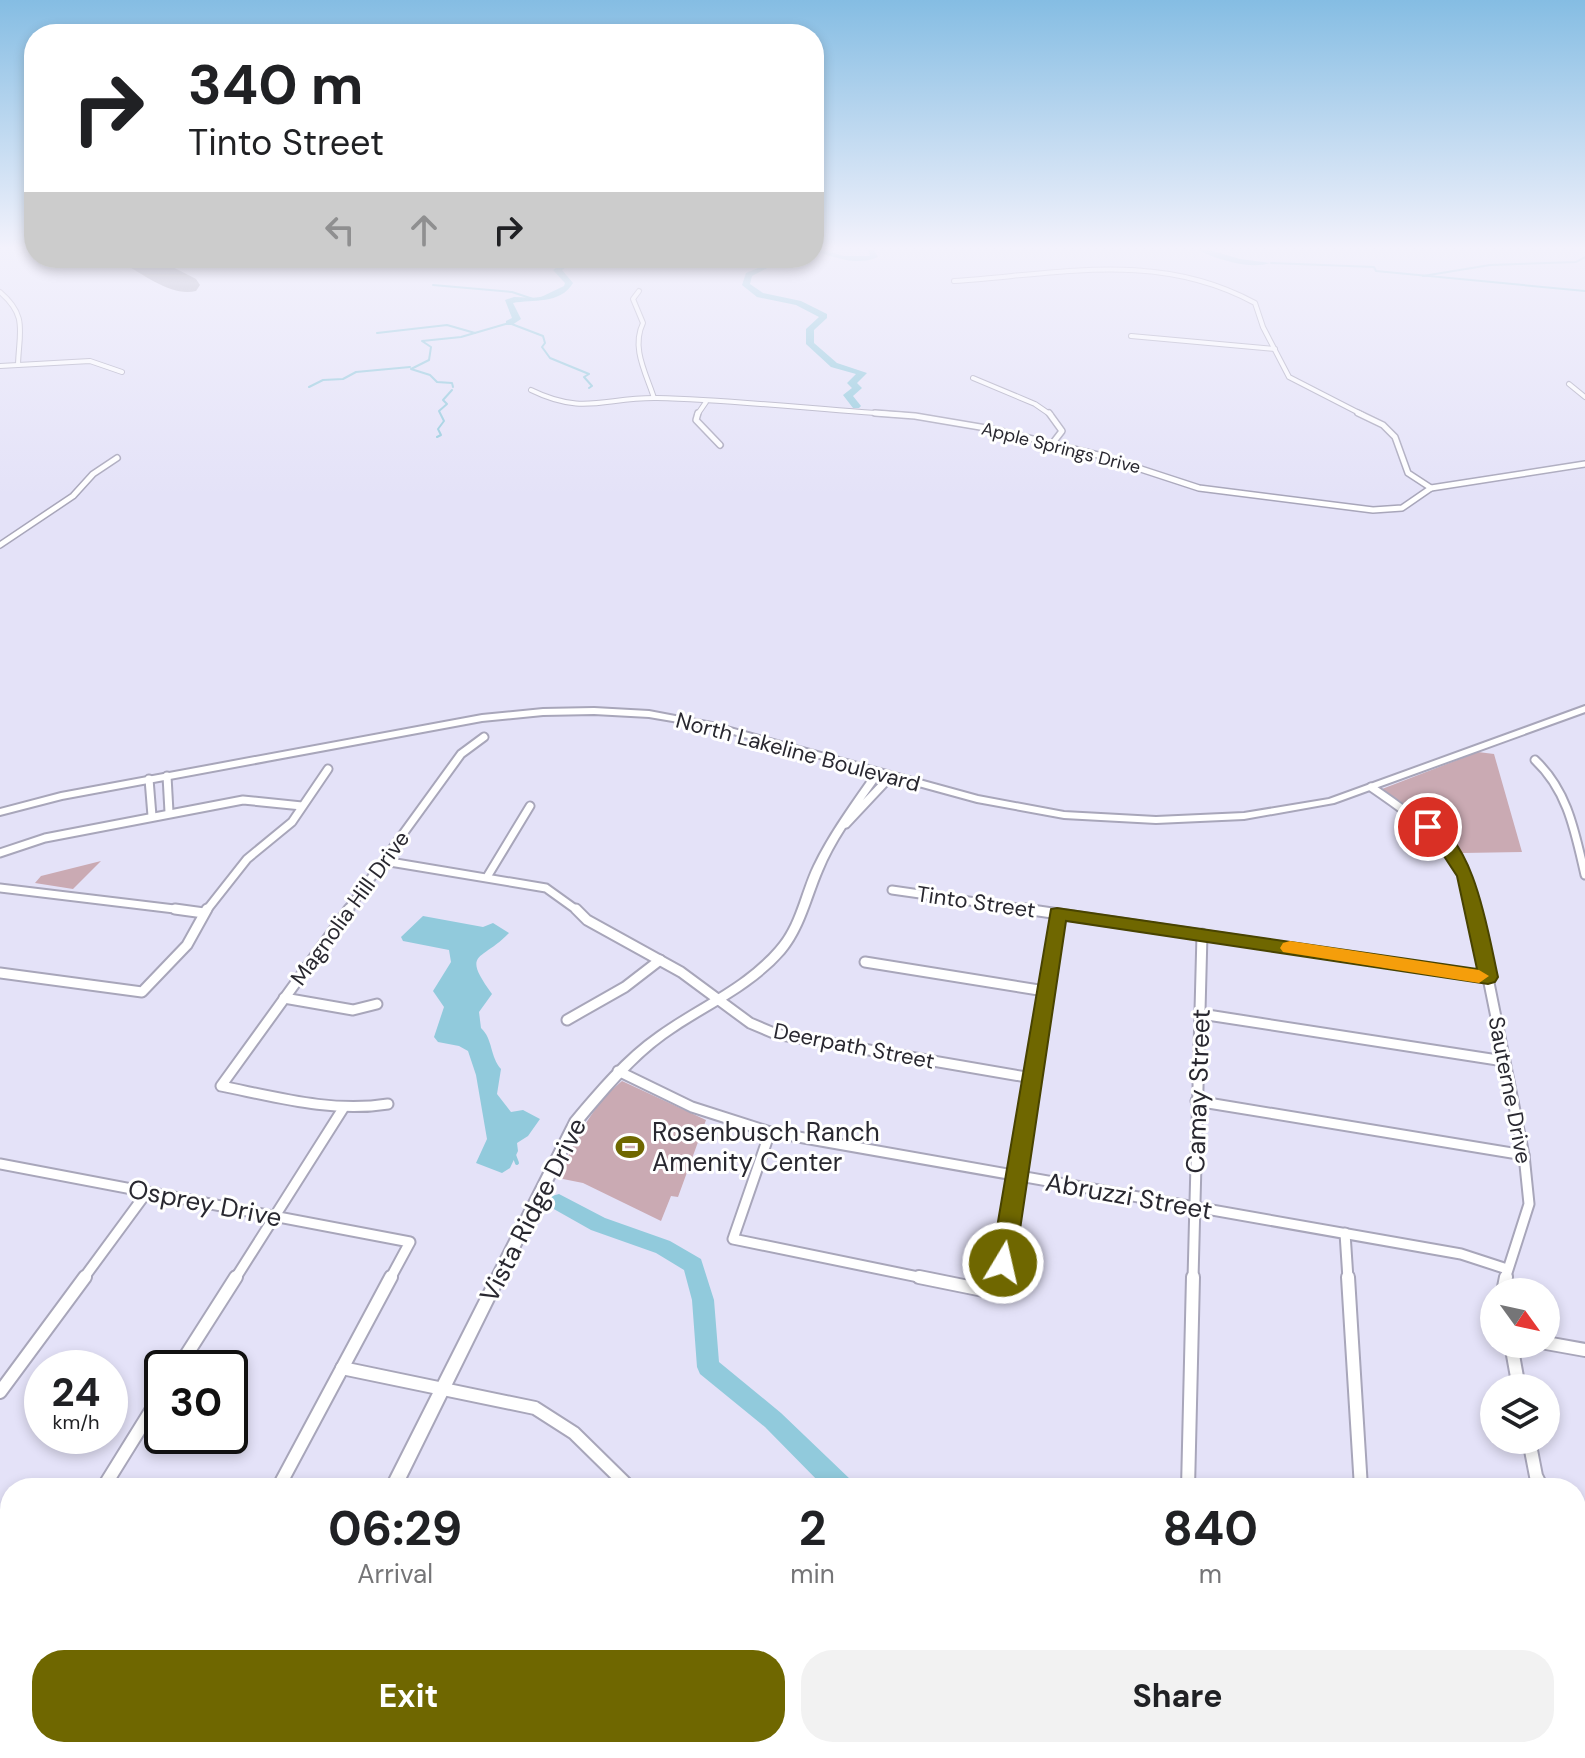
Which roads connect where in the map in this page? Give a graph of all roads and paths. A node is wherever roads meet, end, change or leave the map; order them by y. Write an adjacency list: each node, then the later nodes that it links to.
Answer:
1 (19, 332): 6 (street)
2 (638, 332): 13 (street)
3 (1268, 332): 5 (street)
4 (1131, 336): 5 (street)
5 (1275, 349): 19 (street)
6 (18, 365): 7 (street); 8 (street)
7 (0, 366)
8 (122, 372)
9 (973, 378): 15 (street)
10 (1569, 384): 12 (street)
11 (531, 390): 13 (street, Apple Springs Drive)
12 (1585, 397)
13 (654, 398): 14 (street, Apple Springs Drive)
14 (706, 402): 15 (street, Apple Springs Drive); 16 (street)
15 (1052, 444): 19 (street, Apple Springs Drive)
16 (720, 445)
17 (117, 458): 20 (street)
18 (1585, 464): 19 (street, Apple Springs Drive)
19 (1431, 488)
20 (0, 545)
21 (1585, 709): 29 (street, North Lakeline Boulevard)
22 (484, 737): 37 (street, Magnolia Hill Drive)
23 (1535, 760): 38 (street)
24 (328, 769): 30 (street)
25 (879, 772): 26 (street, North Lakeline Boulevard); 27 (street, North Lakeline Boulevard); 35 (street, Vista Ridge Drive)
26 (167, 776): 28 (street, North Lakeline Boulevard); 33 (street)
27 (891, 776): 29 (street, North Lakeline Boulevard); 35 (street, Vista Ridge Drive)
28 (149, 779): 32 (street, North Lakeline Boulevard); 34 (street)
29 (1371, 787): 48 (street, Sauterne Drive)
30 (302, 806): 33 (street); 42 (street)
31 (530, 806): 39 (street)
32 (0, 812)
33 (169, 812): 34 (street)
34 (152, 816): 36 (street)
35 (841, 829): 51 (street, Vista Ridge Drive)
36 (0, 853)
37 (384, 861): 39 (street, Deerpath Street); 50 (street, Magnolia Hill Drive)
38 (1585, 875)
39 (487, 877): 45 (street, Deerpath Street)
40 (0, 888): 42 (street)
41 (892, 890): 43 (street, Tinto Street)
42 (204, 913): 47 (street)
43 (1057, 914): 44 (street, Tinto Street); 49 (street)
44 (1202, 934): 48 (street, Tinto Street); 53 (street, Camay Street)
45 (660, 960): 51 (street, Deerpath Street); 54 (street)
46 (865, 962): 49 (street)
47 (0, 973)
48 (1488, 977): 55 (street, Sauterne Drive)
49 (1045, 991): 57 (street)
50 (284, 998): 52 (street); 60 (street, Magnolia Hill Drive)
51 (720, 1000): 56 (street, Vista Ridge Drive); 57 (street, Deerpath Street)
52 (377, 1004)
53 (1201, 1014): 55 (street); 58 (street, Camay Street)
54 (567, 1020)
55 (1504, 1061): 62 (street, Sauterne Drive)
56 (618, 1071): 61 (street, Abruzzi Street); 75 (street, Vista Ridge Drive)
57 (1032, 1078): 64 (street)
58 (1196, 1101): 62 (street); 66 (street, Camay Street)
59 (388, 1104): 60 (street)
60 (344, 1107): 67 (street)
61 (770, 1132): 64 (street, Abruzzi Street); 64 (street)
62 (1524, 1155): 69 (street, Sauterne Drive)
63 (0, 1164): 65 (street, Osprey Drive)
64 (1016, 1176): 66 (street, Abruzzi Street)
65 (147, 1192): 67 (street, Osprey Drive); 76 (street)
66 (1194, 1207): 68 (street, Abruzzi Street); 83 (street, Camay Street)
67 (276, 1216): 72 (street); 74 (street, Osprey Drive)
68 (1345, 1233): 69 (street, Abruzzi Street); 84 (street)
69 (1507, 1269): 70 (street, Sauterne Drive)
70 (1505, 1278)
71 (1560, 1346): 73 (street)
72 (190, 1350)
73 (1585, 1350)
74 (342, 1368): 75 (street); 80 (street)
75 (444, 1387): 81 (street, Vista Ridge Drive); 82 (street)
76 (0, 1392)
77 (144, 1422): 79 (street)
78 (1532, 1454): 85 (street)
79 (109, 1478)
80 (283, 1478)
81 (398, 1478)
82 (620, 1478)
83 (1188, 1478)
84 (1360, 1478)
85 (1537, 1478)

